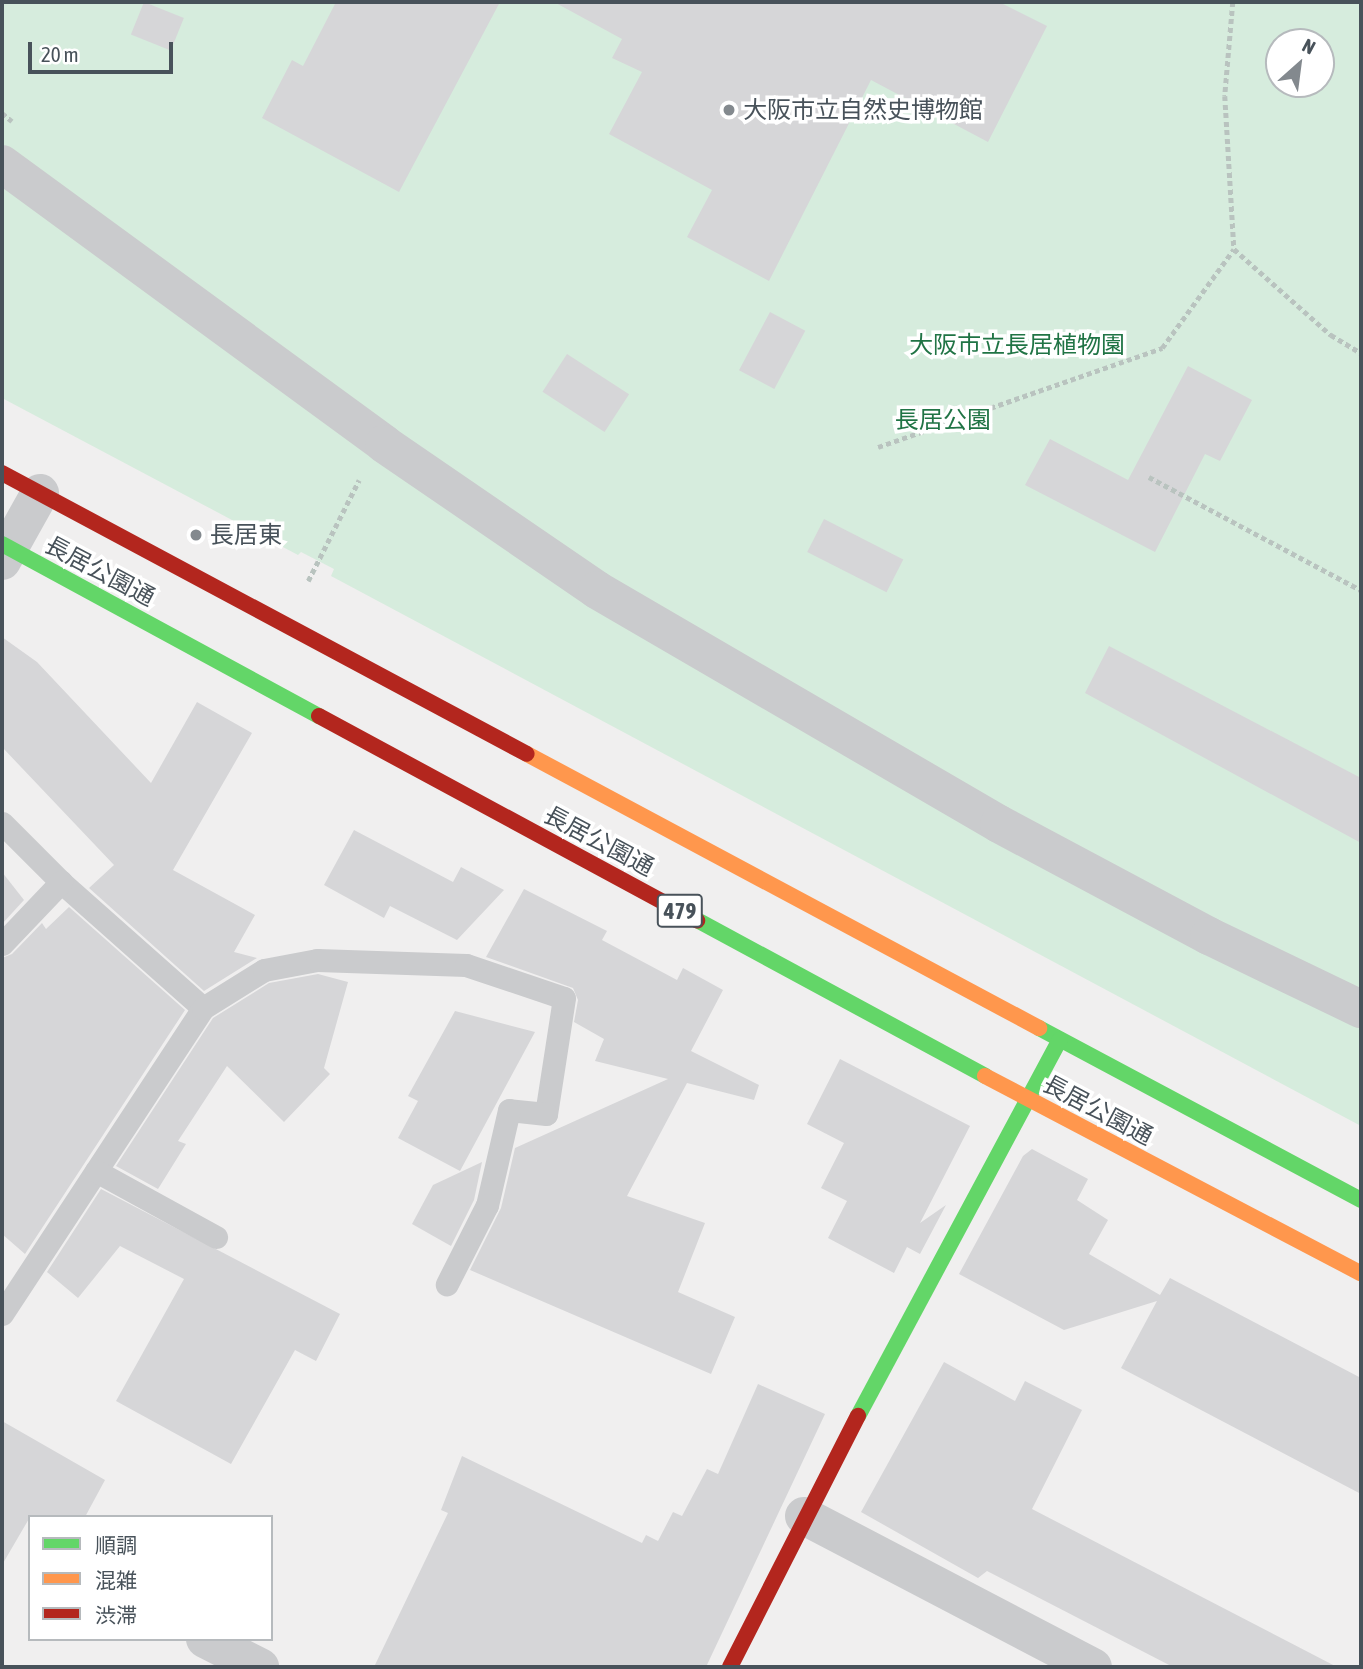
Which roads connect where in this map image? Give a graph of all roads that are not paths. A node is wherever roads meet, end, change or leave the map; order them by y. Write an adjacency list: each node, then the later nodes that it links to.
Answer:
1 (2, 164): 9 (street)
2 (2, 472): 3 (main road, 長居公園通)
3 (40, 493): 4 (street); 10 (main road, 長居公園通)
4 (5, 551): 11 (main road, 長居公園通 / 479)
5 (2, 823): 6 (lane)
6 (61, 882): 7 (lane); 8 (lane)
7 (2, 944)
8 (203, 1009): 12 (lane); 16 (lane)
9 (1361, 1009)
10 (1060, 1040): 11 (main road); 13 (main road, 長居公園通)
11 (1028, 1099): 15 (main road, 長居公園通 / 479); 18 (main road)
12 (96, 1171): 14 (lane); 17 (lane)
13 (1361, 1200)
14 (216, 1237)
15 (1361, 1273)
16 (447, 1283)
17 (2, 1314)
18 (804, 1516): 21 (main road); 22 (street)
19 (209, 1641): 20 (street)
20 (260, 1667)
21 (730, 1667)
22 (1093, 1667)

